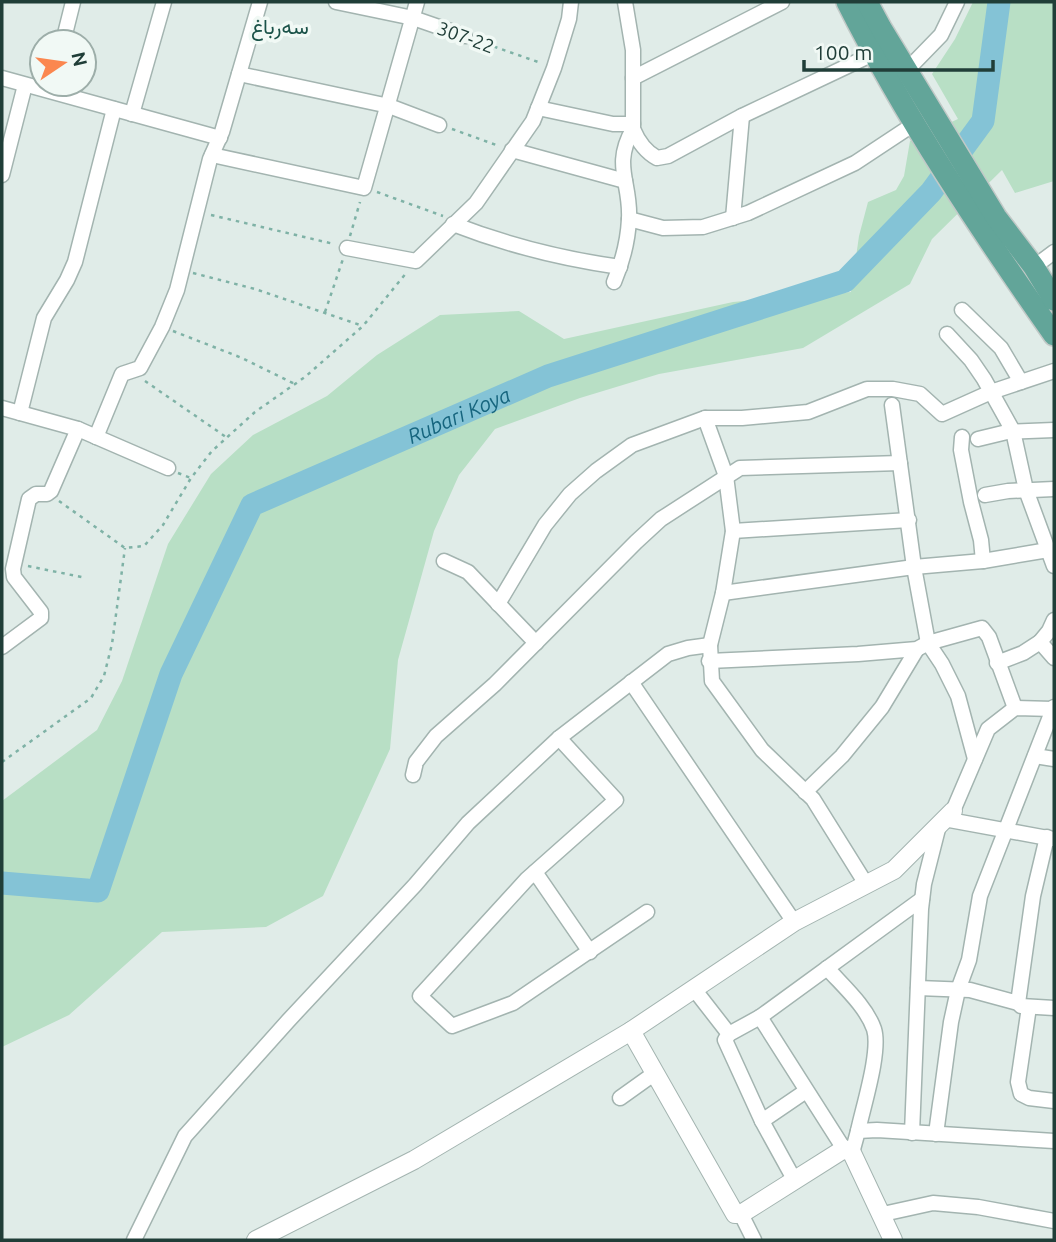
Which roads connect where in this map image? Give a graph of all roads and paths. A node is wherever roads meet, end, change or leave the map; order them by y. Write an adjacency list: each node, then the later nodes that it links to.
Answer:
1 (73, 2): 13 (street)
2 (163, 2): 27 (street)
3 (260, 2): 18 (street)
4 (336, 2): 12 (street, 307-22)
5 (417, 2): 12 (street)
6 (571, 2): 16 (street)
7 (625, 2): 20 (street)
8 (782, 2): 20 (street)
9 (847, 2): 15 (main road)
10 (867, 2): 15 (main road)
11 (957, 2): 17 (street)
12 (413, 18): 14 (street, 307-22); 24 (street)
13 (66, 28)
14 (465, 36): 16 (path, 307-22)
15 (872, 40): 17 (main road); 28 (street); 31 (main road)
16 (554, 68): 25 (street)
17 (907, 70): 42 (main road)
18 (239, 74): 24 (street); 32 (street)
19 (2, 78): 21 (street)
20 (633, 78): 30 (street)
21 (25, 85): 22 (street); 35 (street)
22 (28, 85)
23 (80, 98): 26 (street)
24 (389, 106): 29 (street); 37 (street)
25 (538, 108): 30 (street); 33 (street)
26 (114, 109): 27 (street); 64 (street)
27 (132, 114): 32 (street)
28 (742, 116): 30 (street); 39 (street)
29 (439, 125): 33 (path)
30 (633, 126): 36 (street)
31 (915, 127): 39 (street); 42 (main road)
32 (220, 138): 34 (street)
33 (512, 150): 36 (street); 41 (street)
34 (212, 155): 37 (street); 38 (street)
35 (2, 175)
36 (625, 181): 40 (street)
37 (364, 188): 41 (path); 43 (path)
38 (197, 212): 43 (path); 47 (street)
39 (733, 218): 40 (street)
40 (629, 219): 46 (street)
41 (453, 224): 45 (street); 46 (street)
42 (989, 224): 48 (main road)
43 (347, 248): 45 (street); 52 (path)
44 (1054, 252): 48 (street)
45 (416, 261): 53 (path)
46 (620, 267): 49 (street)
47 (183, 271): 52 (path); 54 (street)
48 (1026, 274): 50 (main road); 56 (main road)
49 (614, 282)
50 (1054, 300)
51 (962, 310): 59 (street)
52 (325, 312): 53 (path)
53 (363, 326): 60 (path)
54 (162, 327): 57 (street); 60 (path)
55 (947, 334): 61 (street)
56 (1054, 335)
57 (136, 371): 69 (street); 70 (path)
58 (1054, 371): 59 (street)
59 (1021, 382): 61 (street)
60 (295, 384): 70 (path)
61 (991, 392): 65 (street); 68 (street)
62 (892, 405): 73 (street)
63 (2, 408): 64 (street)
64 (20, 413): 66 (street)
65 (705, 418): 75 (street); 91 (street)
66 (78, 429): 69 (street); 78 (street)
67 (1054, 430): 68 (street)
68 (1013, 431): 72 (street); 77 (street)
69 (96, 437): 74 (street)
70 (226, 437): 82 (path)
71 (962, 437): 85 (street)
72 (978, 439)
73 (900, 463): 75 (street); 80 (street)
74 (168, 468)
75 (726, 477): 81 (street); 95 (street)
76 (1054, 489): 77 (street)
77 (1026, 490): 79 (street); 83 (street)
78 (49, 494): 82 (path); 86 (street)
79 (985, 495)
80 (909, 520): 81 (street); 88 (street)
81 (733, 531): 90 (street)
82 (125, 548): 108 (path)
83 (1048, 550): 85 (street); 87 (street)
84 (444, 561): 91 (street)
85 (983, 561): 88 (street)
86 (14, 564): 89 (path); 93 (street)
87 (1054, 566)
88 (914, 567): 90 (street); 97 (street)
89 (86, 578)
90 (723, 593): 96 (street)
91 (498, 604): 95 (street)
92 (1054, 620): 94 (street)
93 (5, 640)
94 (1040, 642): 98 (street); 100 (street)
95 (536, 643): 109 (street)
96 (710, 645): 99 (street); 101 (street)
97 (922, 646): 99 (street); 100 (street); 106 (street); 110 (street)
98 (1054, 658)
99 (709, 661): 110 (street)
100 (998, 663): 102 (street)
101 (631, 682): 104 (street); 118 (street)
102 (1015, 708): 103 (street); 106 (street)
103 (1054, 708): 105 (street)
104 (559, 738): 114 (street); 143 (street)
105 (1035, 756): 107 (street); 112 (street)
106 (975, 759): 111 (street)
107 (1054, 759)
108 (2, 762)
109 (413, 775)
110 (805, 792): 115 (street)
111 (945, 818): 112 (street); 115 (street); 116 (street)
112 (1006, 830): 113 (street); 123 (street)
113 (1051, 838): 124 (street)
114 (535, 872): 119 (street); 119 (street)
115 (866, 884): 118 (street)
116 (922, 899): 120 (street); 121 (street)
117 (647, 912): 119 (street)
118 (794, 922): 122 (street)
119 (590, 952)
120 (827, 968): 126 (street); 134 (street)
121 (918, 988): 123 (street); 135 (street)
122 (694, 989): 127 (street); 128 (street)
123 (958, 990): 124 (street); 136 (street)
124 (1024, 1005): 125 (street); 132 (street)
125 (1054, 1008)
126 (760, 1017): 128 (street); 130 (street)
127 (631, 1031): 129 (street); 144 (street)
128 (729, 1034): 133 (street)
129 (655, 1073): 131 (street); 140 (street)
130 (806, 1091): 133 (street); 138 (street)
131 (620, 1098)
132 (1054, 1101)
133 (762, 1121): 139 (street)
134 (858, 1131): 135 (street); 138 (street)
135 (912, 1133): 136 (street)
136 (936, 1134): 137 (street)
137 (1054, 1141)
138 (848, 1151): 139 (street); 141 (street)
139 (795, 1181): 140 (street)
140 (741, 1214): 145 (street)
141 (883, 1214): 142 (street); 146 (street)
142 (1054, 1221)
143 (134, 1240)
144 (257, 1240)
145 (754, 1240)
146 (892, 1240)

